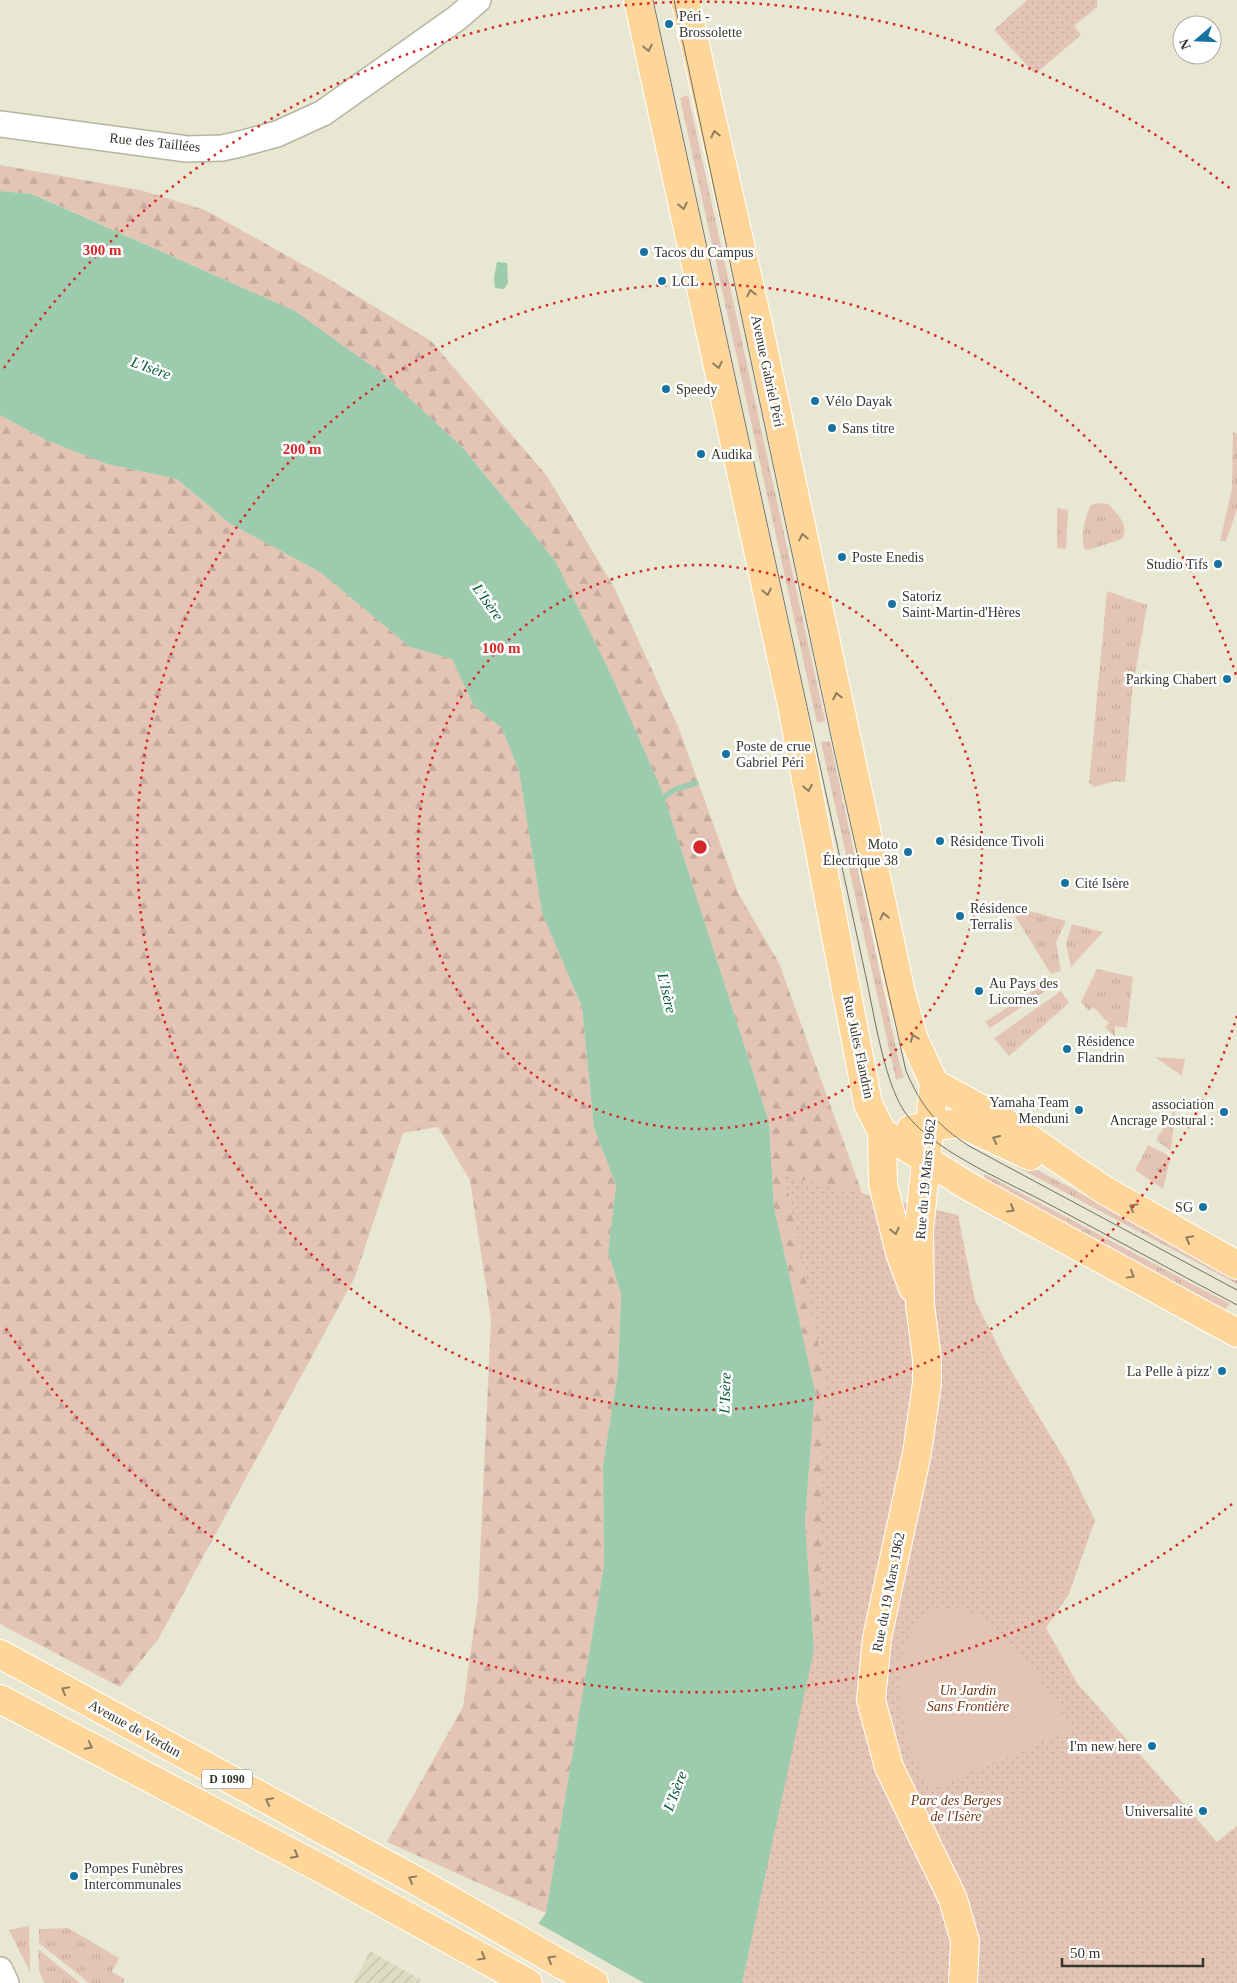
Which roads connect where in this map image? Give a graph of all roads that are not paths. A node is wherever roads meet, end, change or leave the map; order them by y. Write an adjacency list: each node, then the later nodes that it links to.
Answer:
1 (478, 0): 4 (street, Rue des Taillées)
2 (638, 0): 7 (main road, Rue Jules Flandrin, one-way to 7)
3 (685, 0): 5 (main road, Avenue Gabriel Péri, one-way to 3)
4 (0, 124)
5 (934, 1083): 6 (main road, Rue du 19 Mars 1962); 9 (main road)
6 (929, 1126): 7 (main road); 8 (main road, Rue du 19 Mars 1962); 9 (main road, one-way to 6)
7 (882, 1132): 8 (main road); 11 (main road, Rue du 19 Mars 1962, one-way to 11)
8 (926, 1160): 11 (main road, Rue du 19 Mars 1962); 12 (main road, one-way to 12)
9 (1104, 1190): 10 (main road, one-way to 9)
10 (1237, 1264)
11 (920, 1305): 19 (main road, Rue du 19 Mars 1962)
12 (1237, 1334)
13 (0, 1654): 18 (main road, Avenue de Verdun / D 1090, one-way to 13)
14 (0, 1699): 17 (main road, D 1090, one-way to 17)
15 (0, 1970): 16 (street)
16 (6, 1983)
17 (528, 1983)
18 (594, 1983)
19 (963, 1983)

